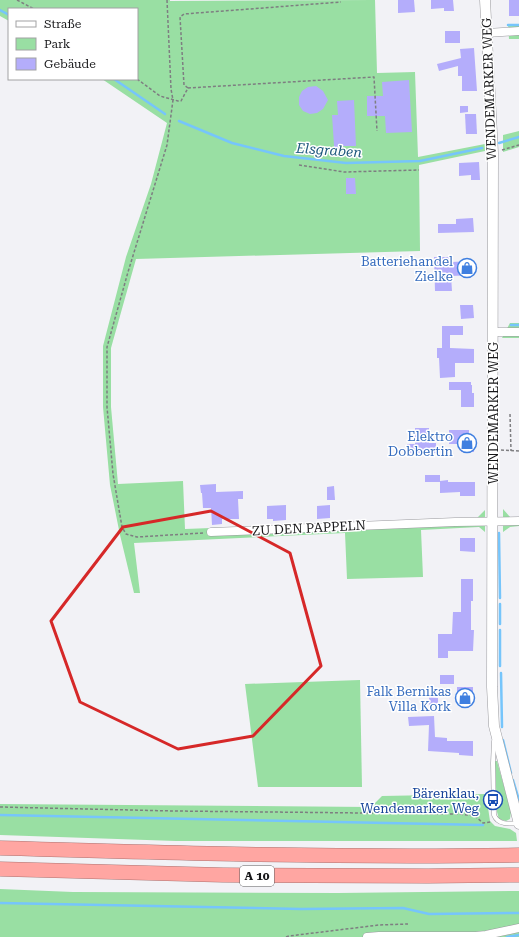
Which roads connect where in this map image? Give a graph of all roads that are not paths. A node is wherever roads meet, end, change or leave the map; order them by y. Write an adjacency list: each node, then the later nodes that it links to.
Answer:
1 (486, 0): 3 (street, WENDEMARKER WEG)
2 (519, 31): 3 (street)
3 (487, 32): 4 (street, WENDEMARKER WEG)
4 (493, 332): 5 (street); 7 (street, WENDEMARKER WEG)
5 (519, 332)
6 (519, 521): 7 (street, ZU DEN PAPPELN)
7 (492, 522): 8 (street, ZU DEN PAPPELN); 9 (street, WENDEMARKER WEG)
8 (211, 532)
9 (494, 726): 10 (street, WENDEMARKER WEG); 10 (lane)
10 (519, 823)
11 (0, 848): 12 (highway, A 10)
12 (513, 855)
13 (0, 869): 14 (highway, A 10)
14 (516, 875)
15 (519, 928): 16 (street)
16 (367, 937)

